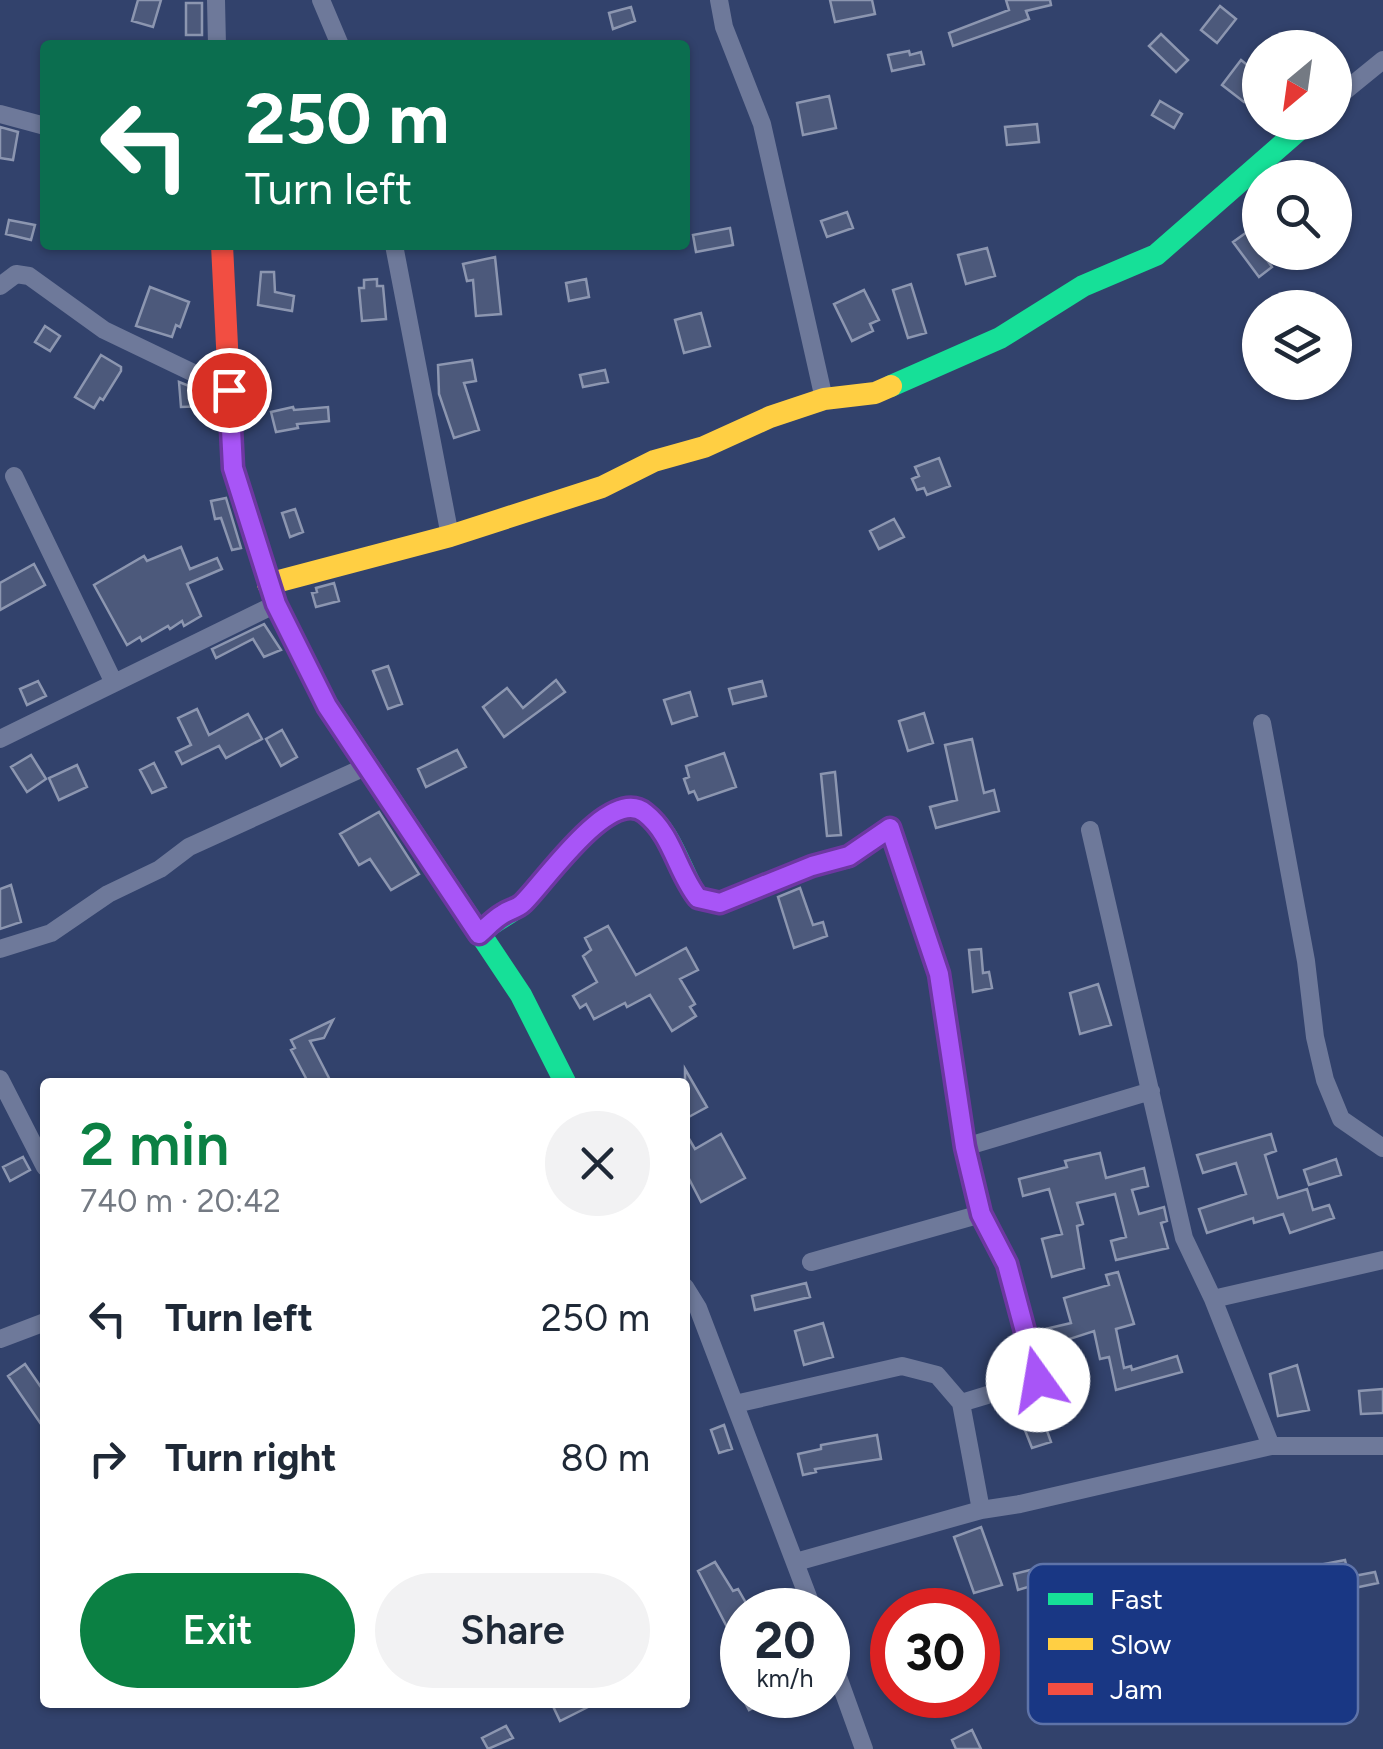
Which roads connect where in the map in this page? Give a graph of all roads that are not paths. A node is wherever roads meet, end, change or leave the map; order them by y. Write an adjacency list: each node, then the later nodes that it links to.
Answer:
1 (216, 0): 4 (street)
2 (321, 0): 5 (street)
3 (719, 0): 15 (street)
4 (217, 40)
5 (338, 40)
6 (1383, 60): 7 (street)
7 (1352, 85)
8 (0, 114): 9 (street)
9 (40, 125)
10 (1287, 140): 15 (street)
11 (222, 250): 14 (street)
12 (395, 250): 17 (street)
13 (0, 286): 14 (street)
14 (229, 390): 18 (street)
15 (824, 399): 17 (street)
16 (14, 476): 19 (street)
17 (450, 536): 18 (street)
18 (272, 594): 19 (street); 22 (street)
19 (114, 683): 21 (street)
20 (1262, 724): 30 (street)
21 (0, 739)
22 (367, 766): 24 (street); 25 (street)
23 (1090, 830): 28 (street)
24 (479, 934): 26 (street); 29 (street)
25 (0, 949)
26 (563, 1078)
27 (0, 1079): 31 (street)
28 (1151, 1090): 29 (street); 36 (street)
29 (965, 1147): 32 (street)
30 (1383, 1148)
31 (40, 1157)
32 (981, 1214): 34 (street); 39 (street)
33 (1383, 1260): 36 (street)
34 (811, 1262)
35 (690, 1294): 40 (street)
36 (1213, 1299): 41 (street)
37 (40, 1324): 38 (street)
38 (0, 1339)
39 (961, 1403): 40 (street); 43 (street)
40 (735, 1404): 44 (street)
41 (1270, 1446): 42 (street); 43 (street)
42 (1383, 1446)
43 (981, 1510): 44 (street)
44 (796, 1562): 45 (street)
45 (805, 1588)
46 (850, 1710): 47 (street)
47 (864, 1749)

